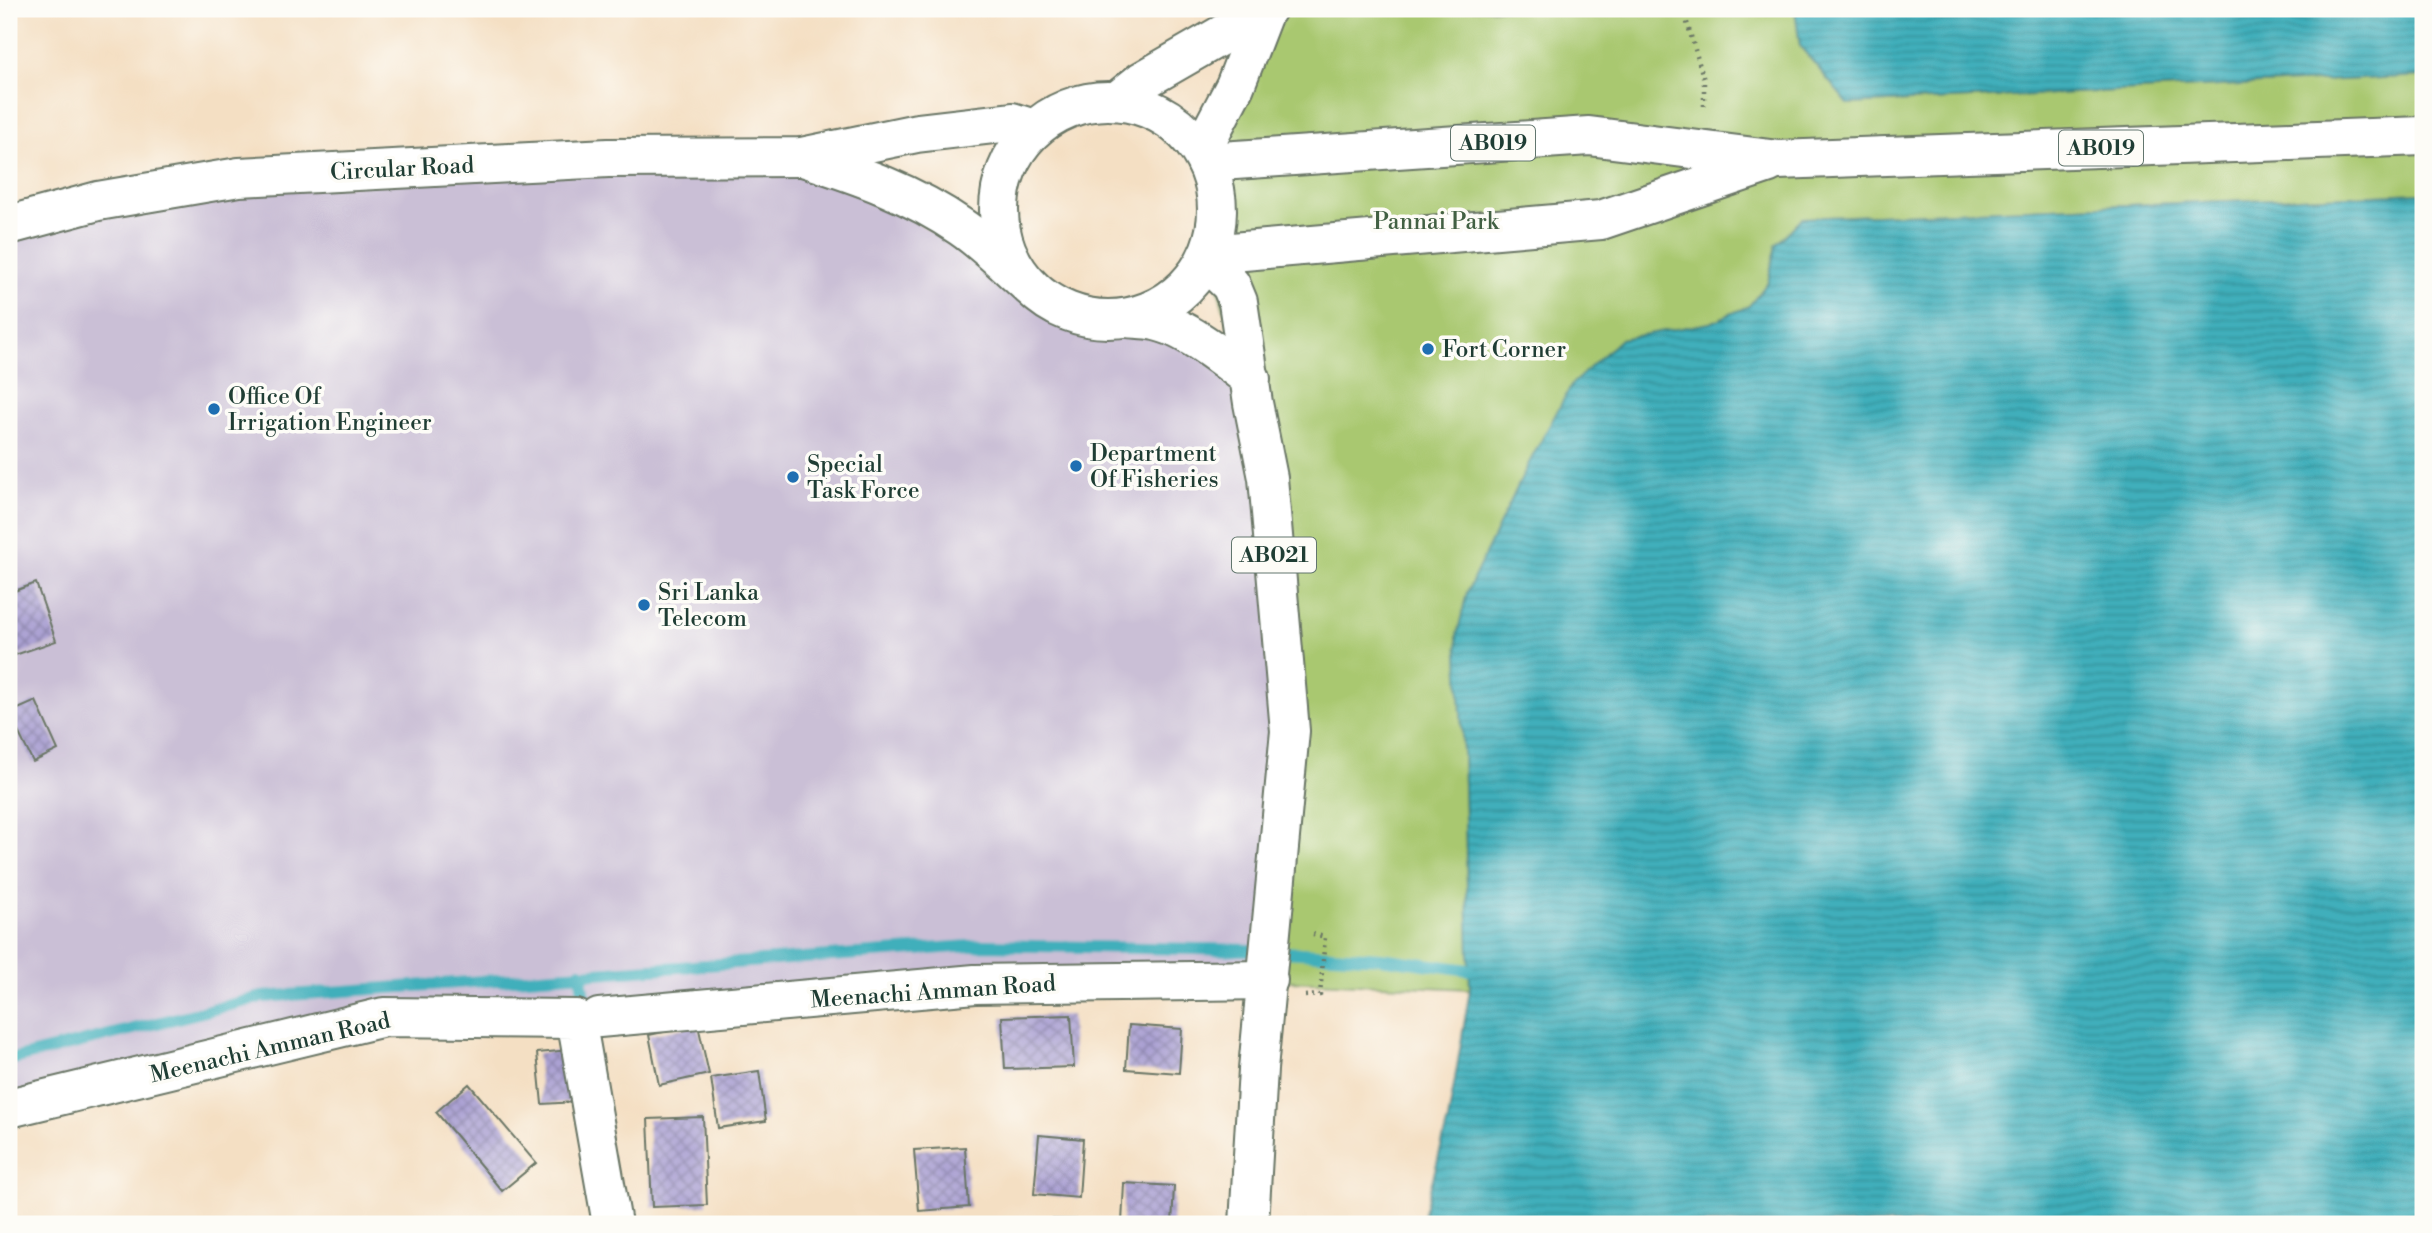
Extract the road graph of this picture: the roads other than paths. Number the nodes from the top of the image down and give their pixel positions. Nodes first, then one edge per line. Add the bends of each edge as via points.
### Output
1 (1265, 10) edge
2 (1117, 101) junction
3 (1034, 129) junction
4 (2423, 136) edge
5 (801, 156) junction
6 (1204, 157) junction
7 (1778, 160) junction
8 (9, 225) edge
9 (1208, 258) junction
10 (1031, 288) junction
11 (1126, 318) junction
12 (1251, 379) junction
13 (1268, 980) junction
14 (587, 1018) junction
15 (9, 1108) edge
16 (612, 1224) edge
17 (1249, 1224) edge

1 - 2 main road via 1142,81
1 - 6 main road
2 - 3 main road, Circular Road via 1087,102 1058,112
2 - 6 main road, Circular Road via 1165,116 1185,131
3 - 5 main road, Circular Road via 1012,122 917,132
3 - 10 main road, Circular Road via 1007,169 999,207 1003,237
4 - 7 main road, AB019
5 - 8 main road, Circular Road via 608,158 239,177 98,201
5 - 10 main road, Circular Road via 878,181 928,205 964,229
6 - 7 main road, AB019 via 1589,136
6 - 9 main road, Circular Road via 1217,193 1218,216
7 - 9 main road, AB019 via 1601,220
9 - 11 main road, Circular Road via 1186,288 1159,308
9 - 12 main road, AB021 via 1231,285 1238,302
10 - 11 main road, Circular Road via 1070,313 1092,319
11 - 12 main road via 1171,327
12 - 13 main road, AB021 via 1268,478 1290,731
13 - 14 main road, Meenachi Amman Road via 975,984
13 - 17 main road, AB021
14 - 15 main road, Meenachi Amman Road via 384,1017
14 - 16 main road

